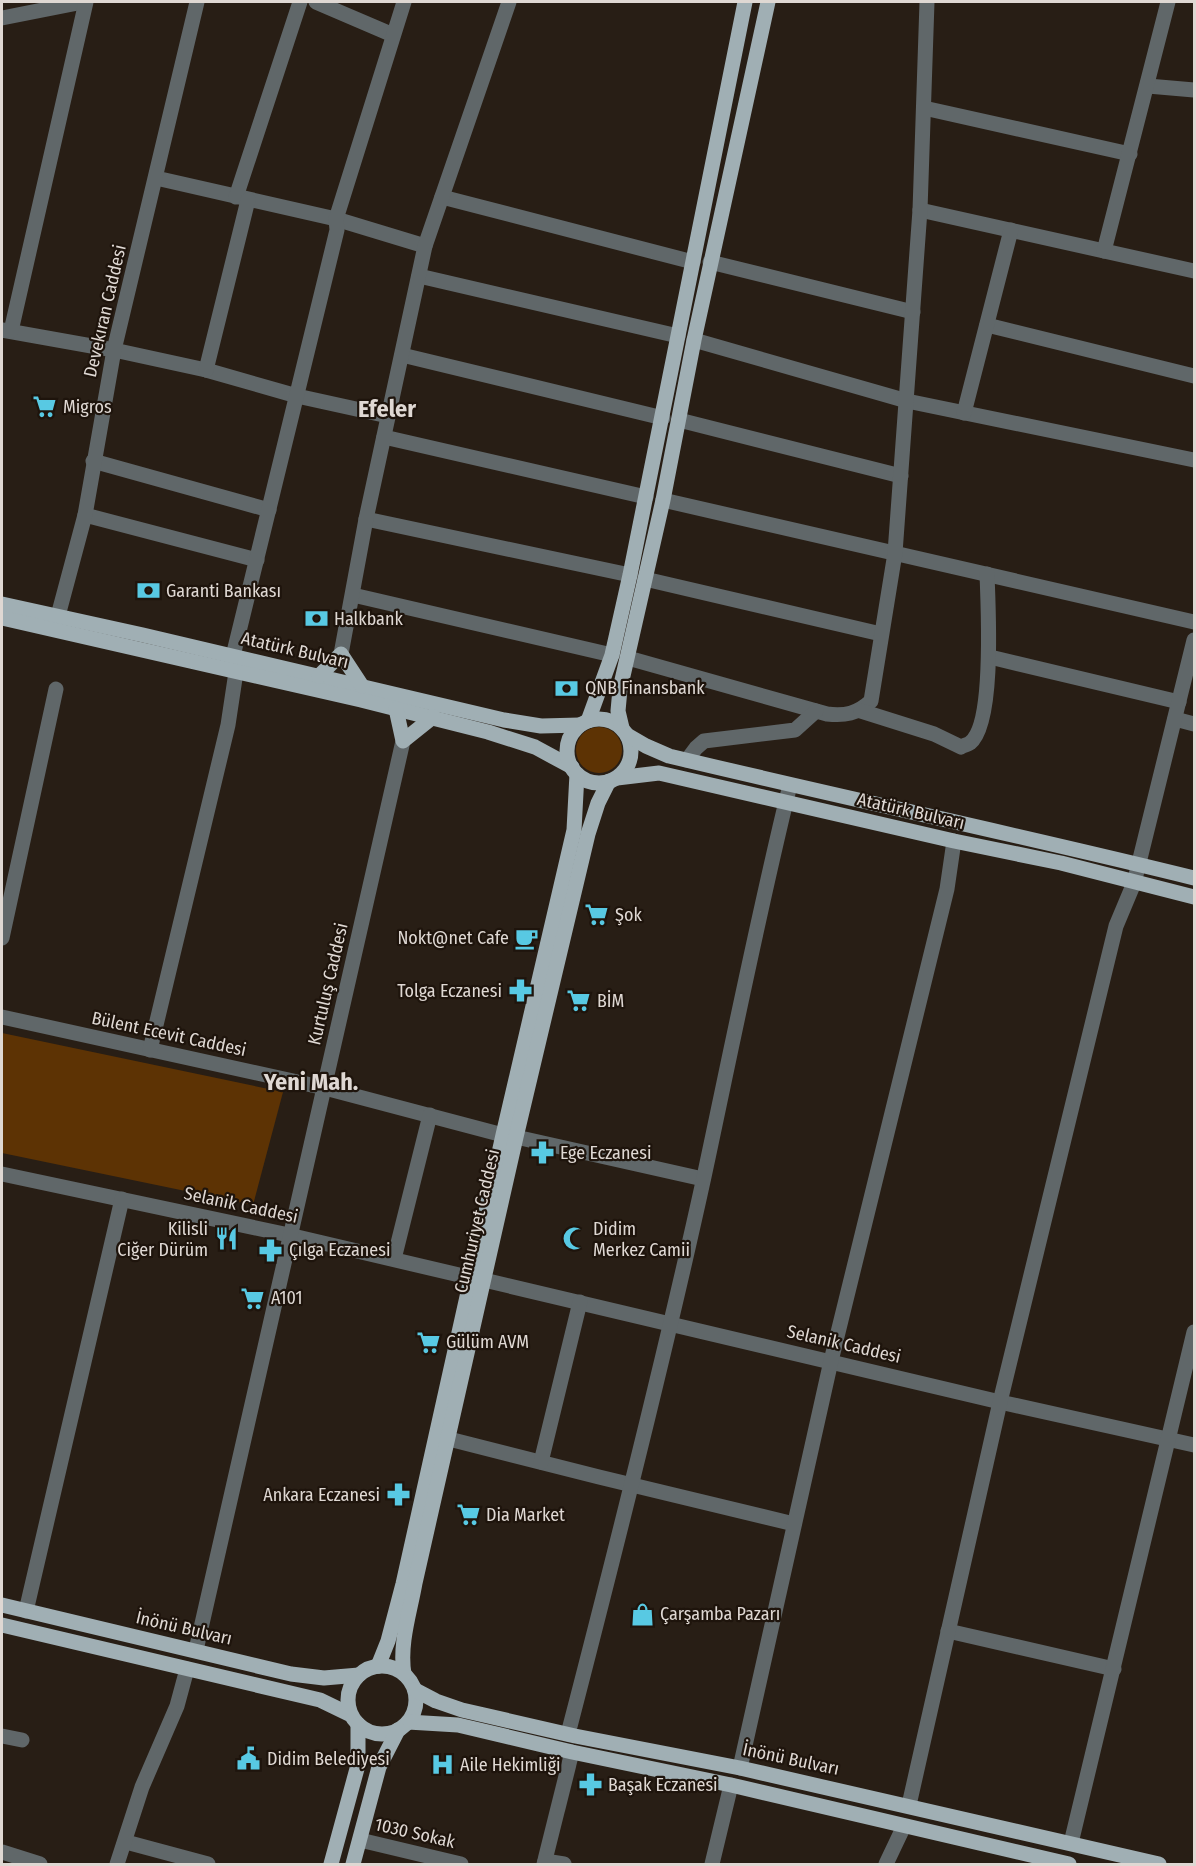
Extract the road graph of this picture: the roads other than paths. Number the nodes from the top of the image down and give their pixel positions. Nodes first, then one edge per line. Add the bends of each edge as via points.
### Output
1 (84, 2) edge
2 (197, 2) edge
3 (300, 2) edge
4 (316, 2) edge
5 (404, 2) edge
6 (509, 2) edge
7 (746, 2) edge
8 (768, 2) edge
9 (927, 2) edge
10 (1168, 2) edge
11 (2, 18) edge
12 (393, 35) junction
13 (1148, 86) junction
14 (1194, 90) edge
15 (924, 108) junction
16 (1130, 154) junction
17 (156, 178) junction
18 (242, 198) junction
19 (442, 198) junction
20 (920, 210) junction
21 (336, 219) junction
22 (1011, 231) junction
23 (425, 246) junction
24 (1104, 251) junction
25 (693, 261) junction
26 (710, 262) junction
27 (1194, 271) edge
28 (419, 276) junction
29 (913, 312) junction
30 (987, 326) junction
31 (6, 331) edge
32 (678, 336) junction
33 (694, 340) junction
34 (114, 350) junction
35 (402, 355) junction
36 (206, 370) junction
37 (1194, 376) edge
38 (297, 396) junction
39 (907, 401) junction
40 (964, 412) junction
41 (388, 416) junction
42 (663, 418) junction
43 (679, 420) junction
44 (384, 437) junction
45 (1194, 460) edge
46 (93, 461) junction
47 (901, 476) junction
48 (646, 496) junction
49 (663, 500) junction
50 (269, 510) junction
51 (85, 514) junction
52 (366, 519) junction
53 (895, 553) junction
54 (256, 560) junction
55 (987, 574) junction
56 (630, 575) junction
57 (645, 579) junction
58 (353, 595) junction
59 (2, 604) edge
60 (2, 618) edge
61 (1194, 622) edge
62 (56, 623) junction
63 (881, 634) junction
64 (1194, 639) edge
65 (341, 654) junction
66 (612, 655) junction
67 (233, 656) junction
68 (990, 657) junction
69 (628, 658) junction
70 (236, 672) junction
71 (319, 676) junction
72 (362, 686) junction
73 (56, 689) dead end
74 (1179, 702) junction
75 (396, 708) junction
76 (816, 711) junction
77 (861, 711) junction
78 (433, 717) junction
79 (1175, 719) junction
80 (584, 723) junction
81 (1194, 724) edge
82 (624, 731) junction
83 (403, 741) junction
84 (687, 760) junction
85 (575, 771) junction
86 (613, 779) junction
87 (790, 785) junction
88 (785, 803) junction
89 (954, 841) junction
90 (1139, 864) junction
91 (1194, 878) edge
92 (1134, 883) junction
93 (1194, 897) edge
94 (2, 938) edge
95 (2, 1017) edge
96 (150, 1050) junction
97 (325, 1088) junction
98 (430, 1114) junction
99 (510, 1136) junction
100 (2, 1174) edge
101 (703, 1179) junction
102 (122, 1199) junction
103 (289, 1235) junction
104 (394, 1259) junction
105 (478, 1279) junction
106 (580, 1302) junction
107 (670, 1323) junction
108 (1194, 1332) edge
109 (831, 1361) junction
110 (1000, 1402) junction
111 (449, 1439) junction
112 (1170, 1439) junction
113 (1194, 1444) edge
114 (541, 1462) junction
115 (632, 1485) junction
116 (794, 1524) junction
117 (2, 1605) edge
118 (26, 1611) junction
119 (2, 1625) edge
120 (948, 1631) junction
121 (196, 1650) junction
122 (378, 1666) junction
123 (187, 1669) junction
124 (1114, 1669) junction
125 (404, 1674) junction
126 (359, 1675) junction
127 (415, 1690) junction
128 (355, 1720) junction
129 (403, 1726) junction
130 (568, 1734) junction
131 (2, 1736) edge
132 (22, 1740) dead end
133 (572, 1752) junction
134 (740, 1767) junction
135 (731, 1785) junction
136 (909, 1805) junction
137 (904, 1826) junction
138 (360, 1840) junction
139 (126, 1842) junction
140 (1071, 1843) junction
141 (2, 1852) edge
142 (442, 1862) edge
143 (544, 1863) edge
144 (40, 1864) edge
145 (117, 1864) edge
146 (208, 1864) edge
147 (331, 1864) edge
148 (353, 1864) edge
149 (461, 1864) edge
150 (564, 1864) edge
151 (712, 1864) edge
152 (886, 1864) edge
153 (1068, 1864) edge
154 (1159, 1864) edge

1 - 11 street
1 - 31 street
2 - 17 street, Devekıran Caddesi
3 - 18 street
4 - 12 street
5 - 12 street
6 - 19 street
7 - 25 main road
8 - 26 main road
9 - 15 street
10 - 13 street
12 - 21 street
13 - 14 street
13 - 16 street
15 - 16 street
15 - 20 street
16 - 24 street
17 - 18 street
17 - 34 street, Devekıran Caddesi
18 - 21 street
18 - 36 street
19 - 23 street
19 - 25 street
20 - 22 street
20 - 29 street
21 - 23 street
21 - 38 street via 337,230
22 - 24 street
22 - 30 street
23 - 28 street
24 - 27 street
25 - 32 main road
26 - 29 street
26 - 33 main road
28 - 32 street
28 - 35 street
29 - 39 street
30 - 37 street
30 - 40 street
31 - 34 street
32 - 42 main road
33 - 39 street
33 - 43 main road
34 - 36 street
34 - 46 street, Devekıran Caddesi
35 - 41 street
35 - 42 street
36 - 38 street
38 - 41 street
38 - 50 street
39 - 40 street
39 - 47 street
40 - 45 street
41 - 44 street
42 - 48 main road
43 - 47 street
43 - 49 main road
44 - 48 street
44 - 52 street
46 - 50 street
46 - 51 street, Devekıran Caddesi
47 - 53 street
48 - 56 main road
49 - 53 street
49 - 57 main road
50 - 54 street
51 - 54 street
51 - 62 street, Devekıran Caddesi
52 - 56 street
52 - 58 street
53 - 55 street
53 - 63 street
54 - 67 street
55 - 61 street
55 - 68 street
56 - 66 main road
57 - 63 street
57 - 69 main road
58 - 65 street
58 - 66 street
59 - 62 main road, Atatürk Bulvarı
60 - 62 main road, Atatürk Bulvarı
62 - 67 main road, Atatürk Bulvarı
62 - 70 main road, Atatürk Bulvarı
63 - 77 street via 871,701
64 - 74 street
65 - 71 main road
65 - 72 main road
66 - 80 main road
67 - 71 main road, Atatürk Bulvarı
68 - 74 street
68 - 77 street via 982,714 969,744 961,747 934,734
69 - 76 street
69 - 82 main road via 618,711
70 - 75 main road, Atatürk Bulvarı
70 - 96 street via 228,725
71 - 72 main road, Atatürk Bulvarı
72 - 80 main road, Atatürk Bulvarı via 504,720 541,726
73 - 94 street
74 - 79 street
75 - 78 main road, Atatürk Bulvarı
75 - 83 main road
76 - 77 street via 844,716
76 - 84 street via 795,730 704,741
78 - 83 main road
78 - 85 main road, Atatürk Bulvarı via 517,740 548,753
79 - 81 street
79 - 90 street
80 - 82 main road via 606,720
80 - 85 main road via 574,732 567,750
82 - 84 main road, Atatürk Bulvarı via 656,751
82 - 86 main road via 630,758
83 - 97 street, Kurtuluş Caddesi
84 - 87 main road, Atatürk Bulvarı
85 - 86 main road via 592,782
85 - 99 main road, Cumhuriyet Caddesi via 574,830
86 - 88 main road, Atatürk Bulvarı via 659,773
86 - 99 main road, Cumhuriyet Caddesi via 598,803 588,834
87 - 88 street
87 - 90 main road, Atatürk Bulvarı
88 - 89 main road, Atatürk Bulvarı
88 - 101 street
89 - 92 main road, Atatürk Bulvarı
89 - 109 street via 947,889
90 - 91 main road, Atatürk Bulvarı
90 - 92 street
92 - 93 main road, Atatürk Bulvarı
92 - 110 street via 1116,926
95 - 96 street, Bülent Ecevit Caddesi
96 - 97 street, Bülent Ecevit Caddesi
97 - 98 street, Bülent Ecevit Caddesi
97 - 103 street, Kurtuluş Caddesi
98 - 99 street, Bülent Ecevit Caddesi
98 - 104 street
99 - 101 street, Bülent Ecevit Caddesi
99 - 105 main road, Cumhuriyet Caddesi
100 - 102 street, Selanik Caddesi
101 - 107 street
102 - 103 street, Selanik Caddesi
102 - 118 street
103 - 104 street, Selanik Caddesi
103 - 121 street, Kurtuluş Caddesi
104 - 105 street, Selanik Caddesi
105 - 106 street, Selanik Caddesi
105 - 111 main road, Cumhuriyet Caddesi
105 - 122 main road, Cumhuriyet Caddesi via 403,1584
106 - 107 street, Selanik Caddesi
106 - 114 street
107 - 109 street, Selanik Caddesi
107 - 115 street
108 - 112 street
109 - 110 street, Selanik Caddesi
109 - 116 street
110 - 112 street, Selanik Caddesi
110 - 120 street
111 - 114 street
111 - 125 main road, Cumhuriyet Caddesi via 404,1645
112 - 113 street, Selanik Caddesi
112 - 124 street
114 - 115 street
115 - 116 street
115 - 130 street
116 - 134 street
117 - 118 main road, İnönü Bulvarı
118 - 121 main road, İnönü Bulvarı
119 - 123 main road
120 - 124 street
120 - 136 street
121 - 126 main road, İnönü Bulvarı via 291,1674 324,1678
122 - 125 main road
122 - 126 main road
123 - 128 main road via 320,1700
123 - 139 street via 177,1706 139,1796
124 - 140 street
125 - 127 main road
126 - 128 main road via 350,1690 349,1707
127 - 129 main road via 414,1712
127 - 130 main road, İnönü Bulvarı via 462,1710
128 - 129 main road via 377,1734 388,1734
128 - 147 main road via 358,1765
129 - 133 main road via 458,1725
129 - 138 main road via 379,1767
130 - 134 main road, İnönü Bulvarı
131 - 132 street
133 - 135 main road
133 - 143 street
134 - 135 main road
134 - 136 main road, İnönü Bulvarı
135 - 137 main road
135 - 151 street
136 - 137 main road
136 - 140 main road, İnönü Bulvarı
137 - 152 street
137 - 153 main road
138 - 142 street, 1030 Sokak
138 - 148 main road
139 - 145 street
139 - 146 street
140 - 154 main road, İnönü Bulvarı
141 - 144 street
142 - 149 street, 1030 Sokak
143 - 150 street

